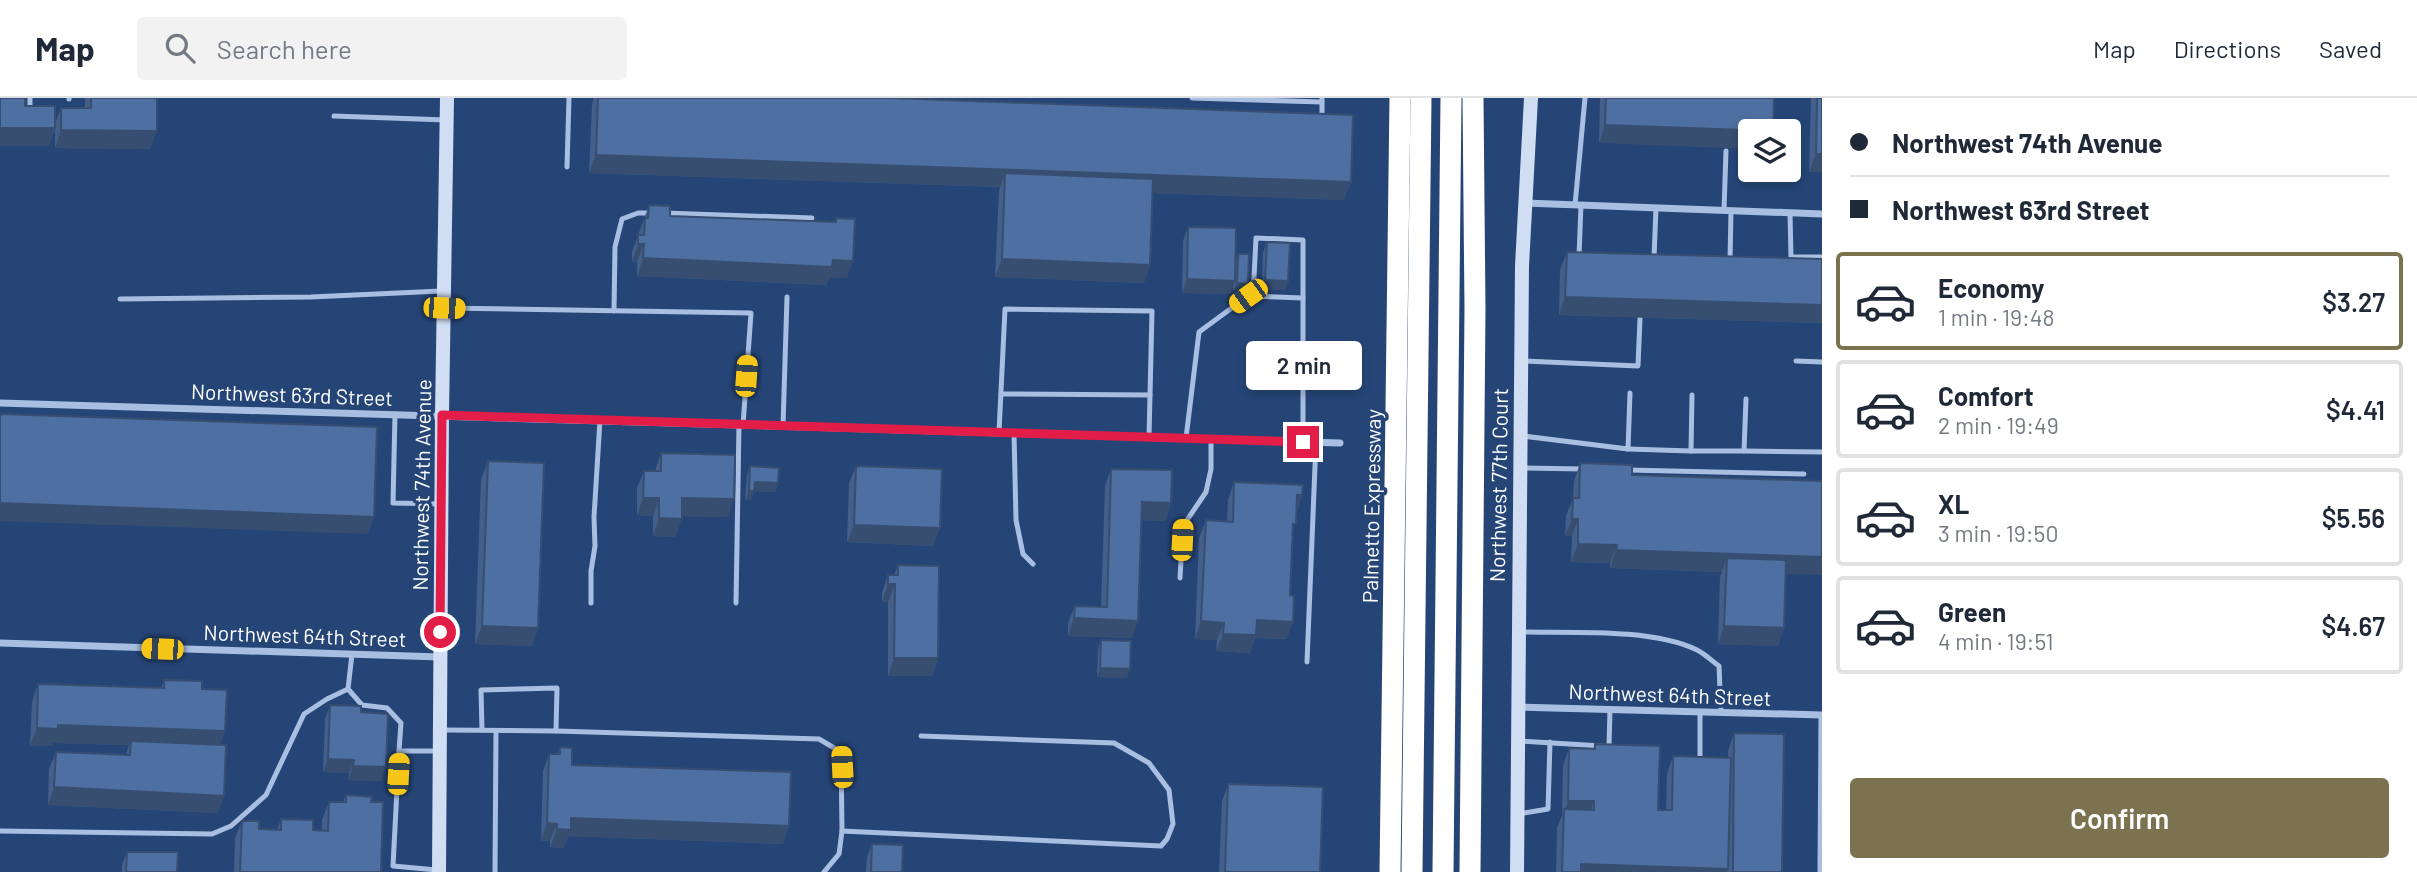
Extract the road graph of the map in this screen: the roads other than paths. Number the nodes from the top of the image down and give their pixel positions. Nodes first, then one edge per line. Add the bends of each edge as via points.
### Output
1 (30, 98) edge
2 (447, 98) edge
3 (569, 98) edge
4 (1192, 98) edge
5 (1216, 98) edge
6 (1400, 98) edge
7 (1420, 98) edge
8 (1451, 98) edge
9 (1473, 98) edge
10 (1483, 98) edge
11 (1531, 98) edge
12 (1585, 98) edge
13 (1256, 99) edge
14 (1294, 99) edge
15 (1322, 100) edge
16 (30, 116) edge
17 (334, 116) dead end
18 (446, 120) junction
19 (1322, 122) edge
20 (1726, 151) dead end
21 (1474, 166) junction
22 (567, 167) dead end
23 (1524, 203) junction
24 (1578, 205) junction
25 (1656, 208) junction
26 (1728, 211) junction
27 (1790, 213) junction
28 (1822, 214) edge
29 (812, 218) edge
30 (1822, 257) edge
31 (1667, 258) edge
32 (1717, 259) edge
33 (1579, 260) edge
34 (445, 290) junction
35 (787, 297) dead end
36 (1253, 297) junction
37 (1303, 298) junction
38 (120, 299) dead end
39 (444, 308) junction
40 (614, 311) junction
41 (1640, 319) dead end
42 (1521, 361) junction
43 (1796, 361) dead end
44 (1822, 362) edge
45 (1630, 393) dead end
46 (1001, 394) junction
47 (1150, 395) junction
48 (1692, 395) dead end
49 (1746, 399) dead end
50 (0, 403) edge
51 (395, 414) junction
52 (442, 415) junction
53 (600, 420) junction
54 (741, 425) junction
55 (783, 426) junction
56 (999, 432) junction
57 (1014, 433) junction
58 (1520, 435) junction
59 (1149, 437) junction
60 (1186, 438) junction
61 (1211, 439) junction
62 (1303, 442) junction
63 (1317, 442) junction
64 (1340, 443) dead end
65 (1628, 449) junction
66 (1691, 451) junction
67 (1744, 451) junction
68 (1822, 452) edge
69 (1520, 467) junction
70 (1587, 469) edge
71 (1615, 470) edge
72 (1804, 474) dead end
73 (441, 505) junction
74 (1033, 564) dead end
75 (1180, 578) dead end
76 (591, 603) dead end
77 (736, 603) dead end
78 (1518, 632) junction
79 (0, 643) edge
80 (352, 654) junction
81 (440, 657) junction
82 (1307, 662) dead end
83 (348, 690) junction
84 (1518, 707) junction
85 (1610, 709) junction
86 (1700, 712) junction
87 (1721, 713) junction
88 (1821, 715) edge
89 (440, 730) junction
90 (482, 730) junction
91 (496, 731) junction
92 (556, 731) junction
93 (921, 736) dead end
94 (1518, 741) junction
95 (1550, 742) junction
96 (1609, 746) junction
97 (1619, 747) edge
98 (399, 751) junction
99 (440, 751) junction
100 (1700, 767) edge
101 (1518, 814) junction
102 (0, 831) edge
103 (842, 831) junction
104 (439, 871) edge
105 (495, 872) edge
106 (824, 872) edge
107 (1390, 872) edge
108 (1412, 872) edge
109 (1443, 872) edge
110 (1469, 872) edge
111 (1517, 872) edge
112 (1820, 872) edge

1 - 16 lane
2 - 18 street, Northwest 74th Avenue
3 - 22 lane
4 - 5 lane
5 - 13 lane
6 - 107 highway, Palmetto Expressway
7 - 108 highway
8 - 109 highway
9 - 21 highway
10 - 21 highway
11 - 23 street, Northwest 77th Court
12 - 24 lane
13 - 14 lane
14 - 15 lane
15 - 19 lane
17 - 18 lane
18 - 34 street, Northwest 74th Avenue
20 - 26 lane
21 - 110 highway
23 - 24 street
23 - 42 street, Northwest 77th Court
24 - 25 street
24 - 33 lane
25 - 26 street
25 - 31 lane via 1654,258
26 - 27 street
26 - 32 lane via 1730,260
27 - 28 street
27 - 30 lane via 1791,257
29 - 40 lane via 628,215 622,219 615,247
34 - 38 lane
34 - 39 street, Northwest 74th Avenue
35 - 55 lane
36 - 37 lane
36 - 37 lane via 1256,238 1303,240
36 - 60 lane via 1248,296 1199,332
37 - 62 lane
39 - 40 lane
39 - 52 street, Northwest 74th Avenue
40 - 54 lane via 751,313
41 - 42 lane via 1638,366
42 - 58 street, Northwest 77th Court
43 - 44 lane
45 - 65 lane
46 - 47 lane
46 - 47 lane via 1005,309 1152,311
46 - 56 lane
47 - 59 lane
48 - 66 lane
49 - 67 lane
50 - 51 street, Northwest 63rd Street
51 - 52 street, Northwest 63rd Street
51 - 73 lane via 393,503
52 - 53 street, Northwest 63rd Street
52 - 73 street, Northwest 74th Avenue
53 - 54 street, Northwest 63rd Street
53 - 76 lane
54 - 55 street, Northwest 63rd Street
54 - 77 lane
55 - 56 street, Northwest 63rd Street
56 - 57 street, Northwest 63rd Street
57 - 59 street, Northwest 63rd Street
57 - 74 lane via 1016,520 1023,554
58 - 65 lane
58 - 69 street, Northwest 77th Court
59 - 60 street, Northwest 63rd Street
60 - 61 street, Northwest 63rd Street
61 - 62 street, Northwest 63rd Street
61 - 75 lane via 1206,492 1183,526
62 - 63 street, Northwest 63rd Street
63 - 64 street, Northwest 63rd Street
63 - 82 lane
65 - 66 lane
66 - 67 lane
67 - 68 lane
69 - 70 lane
69 - 78 street, Northwest 77th Court
71 - 72 lane
73 - 81 street, Northwest 74th Avenue
78 - 84 street, Northwest 77th Court
78 - 87 lane via 1654,638 1697,650 1719,666
79 - 80 street, Northwest 64th Street
80 - 81 street, Northwest 64th Street
80 - 83 lane
81 - 89 street, Northwest 74th Avenue
83 - 98 lane via 362,705 387,708 401,723
83 - 102 lane via 304,714 266,795 231,826 212,834
84 - 85 street, Northwest 64th Street
84 - 94 street, Northwest 77th Court
85 - 86 street, Northwest 64th Street
85 - 96 lane
86 - 87 street, Northwest 64th Street
86 - 100 lane
87 - 88 street, Northwest 64th Street
88 - 112 lane
89 - 90 lane
89 - 99 street, Northwest 74th Avenue
90 - 91 lane
90 - 92 lane via 481,690 557,688
91 - 92 lane
91 - 105 lane
92 - 103 lane via 819,739 841,752
93 - 103 lane via 1114,743 1149,763 1169,790 1174,824 1161,846
94 - 95 lane
94 - 101 street, Northwest 77th Court
95 - 96 lane
95 - 101 lane via 1548,809
96 - 97 lane
98 - 99 lane
98 - 104 lane via 393,866
99 - 104 street, Northwest 74th Avenue
101 - 111 street, Northwest 77th Court
103 - 106 lane via 839,854

